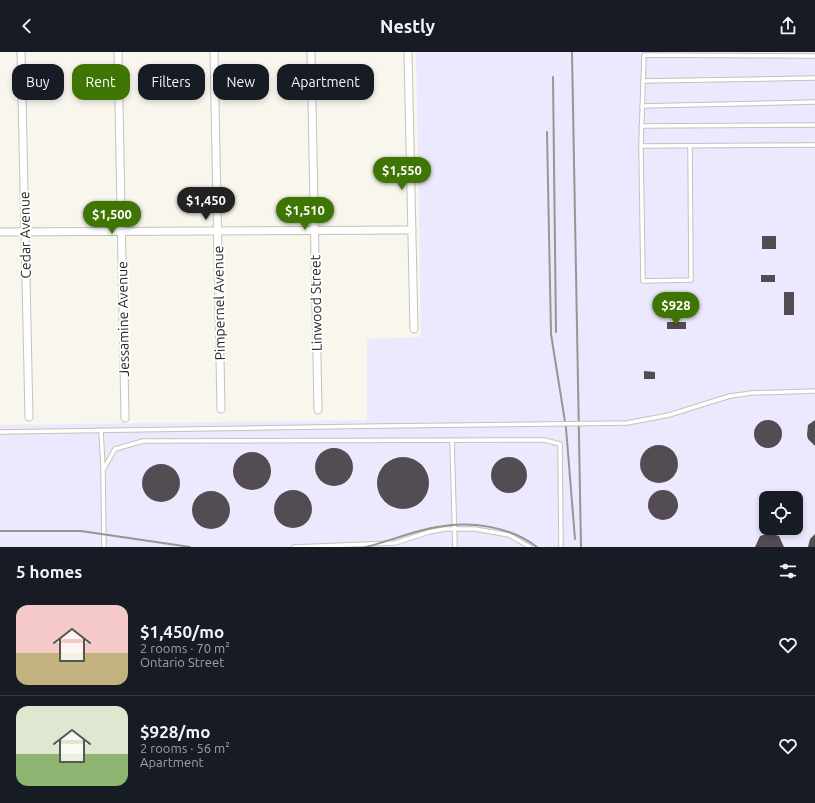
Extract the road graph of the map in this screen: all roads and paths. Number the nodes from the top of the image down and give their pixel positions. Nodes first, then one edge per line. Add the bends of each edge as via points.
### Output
1 (21, 52) edge
2 (118, 52) edge
3 (214, 52) edge
4 (311, 52) edge
5 (408, 52) edge
6 (815, 56) edge
7 (815, 78) edge
8 (643, 81) junction
9 (815, 102) edge
10 (642, 106) junction
11 (815, 125) edge
12 (642, 126) junction
13 (815, 145) edge
14 (641, 146) junction
15 (690, 146) junction
16 (314, 230) junction
17 (412, 230) junction
18 (218, 231) junction
19 (0, 232) edge
20 (26, 232) junction
21 (122, 232) junction
22 (414, 329) dead end
23 (815, 391) edge
24 (221, 409) dead end
25 (318, 410) dead end
26 (29, 417) dead end
27 (125, 418) dead end
28 (101, 430) junction
29 (0, 432) edge
30 (452, 440) junction
31 (103, 470) junction
32 (454, 529) junction
33 (104, 547) edge
34 (294, 547) edge
35 (336, 547) edge
36 (454, 547) edge
37 (530, 547) edge
38 (561, 547) edge

1 - 20 street, Cedar Avenue
2 - 21 street, Jessamine Avenue
3 - 18 street, Pimpernel Avenue
4 - 16 street, Linwood Street
5 - 17 street
6 - 8 lane via 644,55
7 - 8 lane
8 - 10 lane
9 - 10 lane
10 - 12 lane
11 - 12 lane
12 - 14 lane
13 - 15 lane
14 - 15 lane
14 - 15 lane via 643,280 691,280
16 - 17 street
16 - 18 street
16 - 25 street, Linwood Street
17 - 22 street
18 - 21 street
18 - 24 street, Pimpernel Avenue
19 - 20 street
20 - 21 street
20 - 26 street, Cedar Avenue
21 - 27 street, Jessamine Avenue
23 - 28 lane, bridge via 730,396 669,415 627,423
28 - 29 lane
28 - 31 lane
30 - 31 lane via 143,441 115,449
30 - 32 lane
30 - 38 lane via 544,440 560,444
31 - 33 lane
32 - 35 lane via 429,532 395,543
32 - 36 lane
32 - 37 lane via 475,529 509,535
34 - 35 lane

